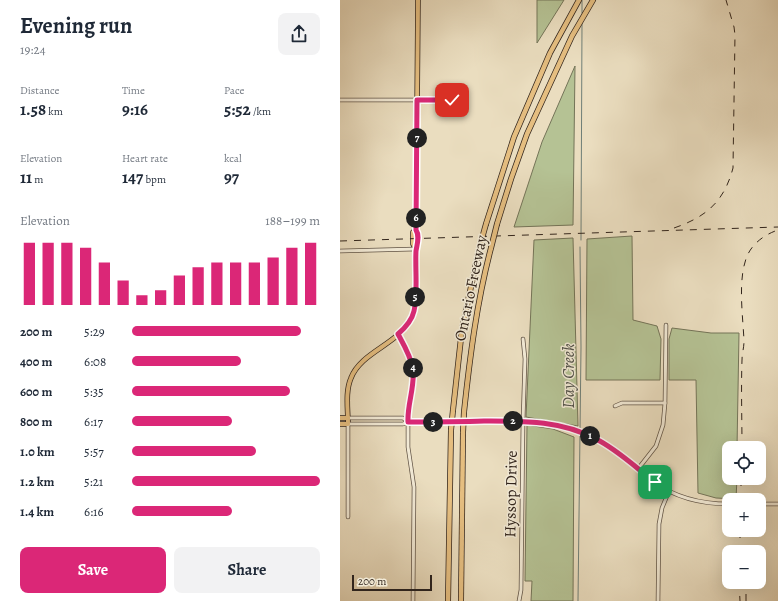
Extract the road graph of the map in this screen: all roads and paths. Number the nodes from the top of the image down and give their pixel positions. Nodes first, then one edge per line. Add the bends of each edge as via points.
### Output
1 (418, 0) edge
2 (579, 0) edge
3 (592, 1) edge
4 (340, 100) edge
5 (417, 100) junction
6 (452, 100) dead end
7 (416, 249) junction
8 (340, 251) edge
9 (666, 325) dead end
10 (398, 334) junction
11 (523, 340) dead end
12 (665, 403) junction
13 (615, 406) dead end
14 (340, 418) edge
15 (348, 418) junction
16 (523, 421) junction
17 (408, 422) junction
18 (340, 424) edge
19 (348, 424) junction
20 (638, 469) junction
21 (669, 491) junction
22 (722, 503) edge
23 (766, 504) edge
24 (778, 504) edge
25 (348, 516) dead end
26 (413, 601) edge
27 (448, 601) edge
28 (461, 601) edge
29 (519, 601) edge
30 (658, 601) edge

1 - 5 main road
2 - 27 highway, Ontario Freeway, bridge via 550,54 514,137 479,249 462,329 452,410
3 - 28 highway, Ontario Freeway, bridge via 572,36 527,134 497,224 485,270 474,328 464,412
4 - 5 street
5 - 6 street
5 - 7 main road
7 - 8 street
7 - 10 main road via 414,310 410,321
9 - 12 street
10 - 15 main road via 354,371 348,390
10 - 17 street via 410,358 413,371
11 - 16 street, Hyssop Drive
12 - 13 street via 622,403
12 - 20 street via 660,436
14 - 15 main road
15 - 17 street via 403,418
15 - 19 main road
16 - 17 street
16 - 20 street via 572,428 607,445
16 - 29 street, Hyssop Drive
17 - 19 street
17 - 26 street via 408,447 414,487
18 - 19 main road
19 - 25 street
20 - 21 street
21 - 22 street via 696,500
21 - 30 street via 659,524
23 - 24 street

